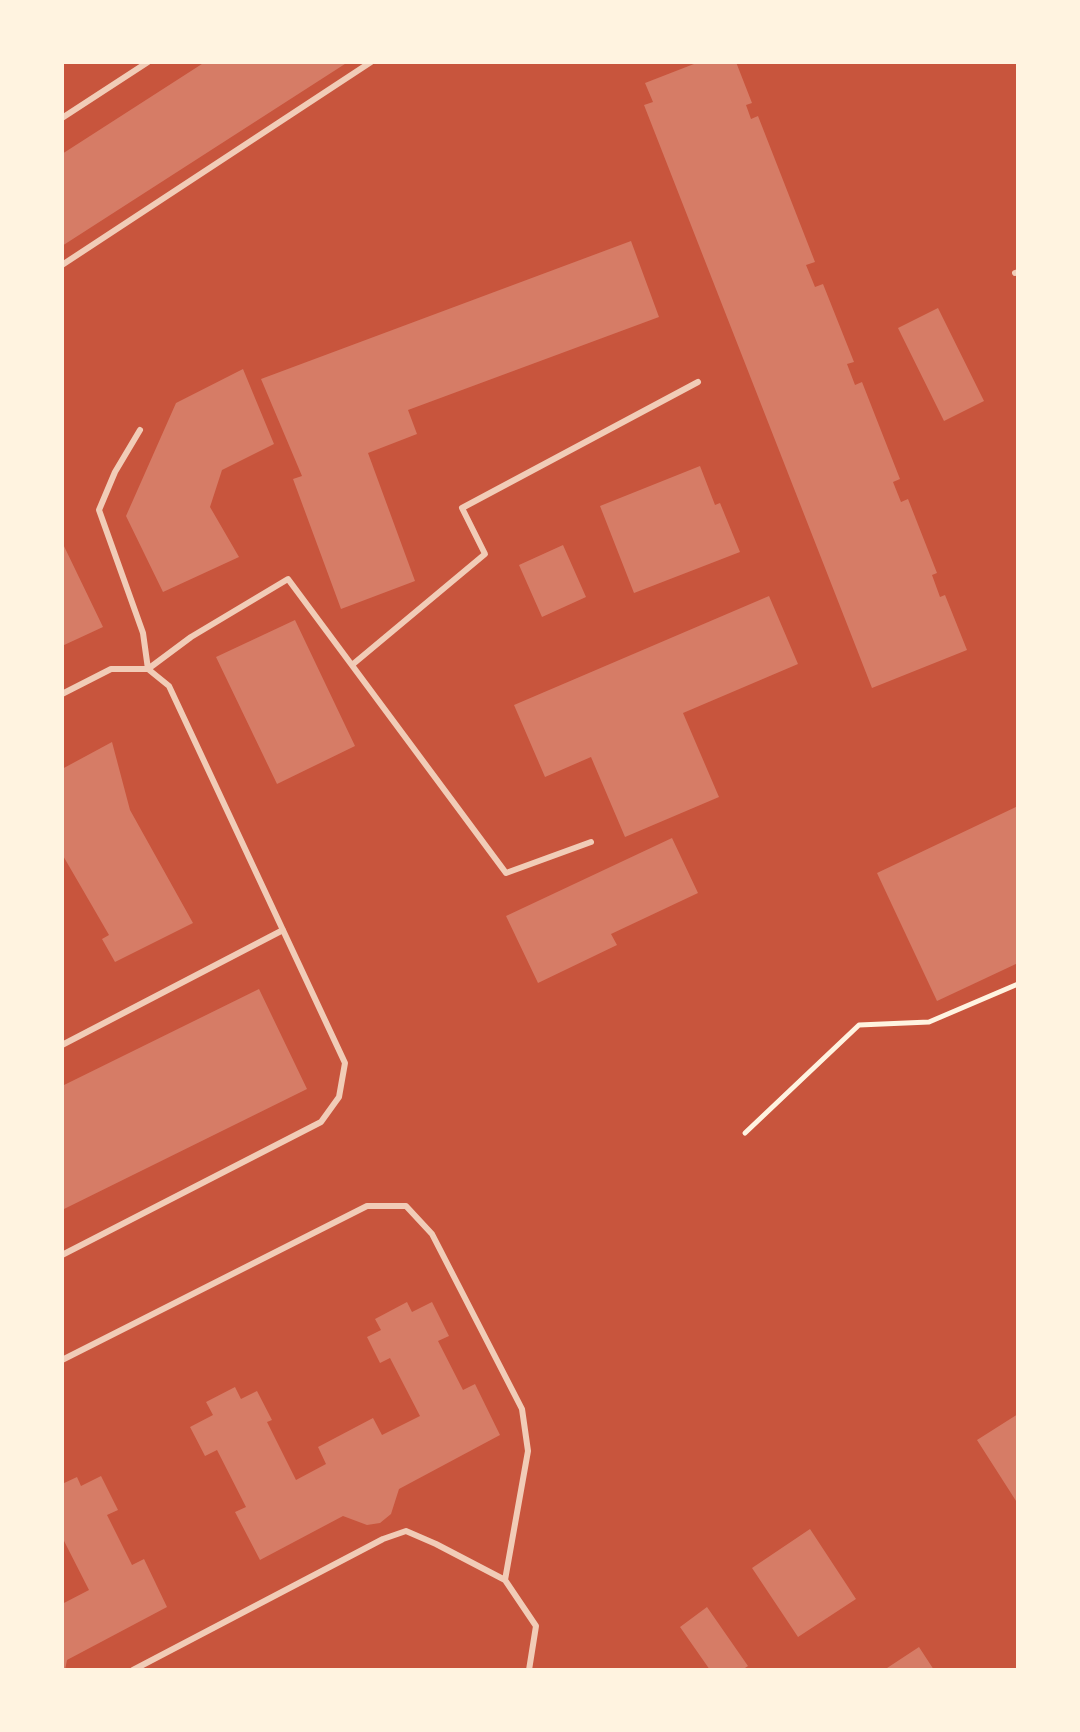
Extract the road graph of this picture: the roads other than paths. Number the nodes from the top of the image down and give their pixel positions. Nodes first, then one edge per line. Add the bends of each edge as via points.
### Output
1 (148, 62) edge
2 (371, 62) edge
3 (62, 118) edge
4 (62, 265) edge
5 (698, 382) dead end
6 (140, 430) dead end
7 (352, 665) junction
8 (148, 669) junction
9 (62, 694) edge
10 (591, 842) dead end
11 (283, 930) junction
12 (62, 1045) edge
13 (62, 1255) edge
14 (62, 1360) edge
15 (505, 1580) junction
16 (133, 1670) edge
17 (529, 1670) edge

1 - 3 lane
2 - 4 lane
5 - 7 lane via 462,508 485,554
6 - 8 lane via 99,510 143,633
7 - 8 lane via 288,579
7 - 10 lane via 506,873
8 - 9 lane via 111,669
8 - 11 lane via 169,686
11 - 12 lane
11 - 13 lane via 345,1063 339,1097 321,1122
14 - 15 lane via 367,1206 406,1206 432,1234 522,1409 528,1451
15 - 16 lane via 406,1531
15 - 17 lane via 536,1626

